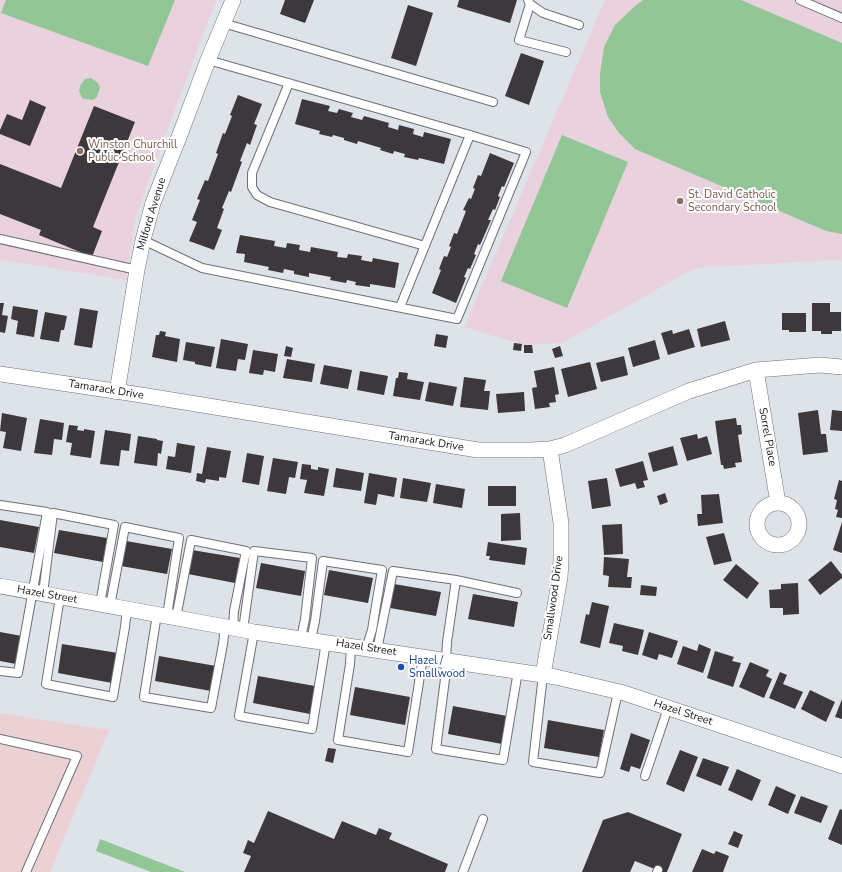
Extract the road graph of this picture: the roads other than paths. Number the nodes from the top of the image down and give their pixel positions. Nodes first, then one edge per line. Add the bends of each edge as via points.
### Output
1 (233, 0) edge
2 (800, 0) edge
3 (529, 2) edge
4 (842, 18) edge
5 (223, 24) junction
6 (579, 25) dead end
7 (566, 52) dead end
8 (208, 60) junction
9 (289, 83) junction
10 (493, 102) dead end
11 (470, 135) junction
12 (0, 239) edge
13 (143, 240) junction
14 (425, 246) junction
15 (137, 270) junction
16 (400, 307) junction
17 (842, 367) edge
18 (756, 370) junction
19 (0, 374) edge
20 (117, 392) junction
21 (550, 449) junction
22 (778, 503) dead end
23 (0, 505) edge
24 (456, 580) junction
25 (0, 586) edge
26 (38, 593) junction
27 (517, 593) dead end
28 (60, 597) junction
29 (105, 605) junction
30 (127, 609) junction
31 (167, 616) junction
32 (239, 629) junction
33 (312, 640) junction
34 (365, 648) junction
35 (423, 657) junction
36 (446, 660) junction
37 (0, 671) edge
38 (518, 672) junction
39 (543, 675) junction
40 (618, 692) junction
41 (668, 708) junction
42 (0, 739) edge
43 (842, 766) edge
44 (645, 776) dead end
45 (483, 819) dead end
46 (26, 872) edge
47 (463, 872) edge

1 - 5 street, Milford Avenue
2 - 4 lane
3 - 6 lane via 543,13
3 - 7 lane via 519,40
5 - 8 street, Milford Avenue
5 - 10 lane
8 - 9 lane
8 - 13 street, Milford Avenue via 153,203
9 - 11 lane
9 - 14 lane via 252,173 252,188 257,195 270,202
11 - 14 lane
11 - 16 lane via 526,152 456,319
12 - 15 lane
13 - 15 street, Milford Avenue
13 - 16 lane via 202,268
14 - 16 lane
15 - 20 street, Milford Avenue
17 - 18 street, Tamarack Drive via 820,365
18 - 21 street, Tamarack Drive via 689,391 565,445
18 - 22 street, Sorrel Place
19 - 20 street, Tamarack Drive
20 - 21 street, Tamarack Drive via 478,450
21 - 39 street, Smallwood Drive via 561,523 561,560
23 - 26 lane via 47,512
24 - 27 lane
24 - 34 lane via 393,571
24 - 36 lane
25 - 26 street, Hazel Street
26 - 28 street, Hazel Street
26 - 29 lane via 53,513 114,525
26 - 37 lane via 18,674
28 - 29 street, Hazel Street
28 - 30 lane via 46,684 113,697
29 - 30 street, Hazel Street
29 - 31 lane via 125,527 179,538
30 - 31 street, Hazel Street
31 - 32 street, Hazel Street
31 - 32 lane via 191,540 246,551
31 - 32 lane via 144,697 211,708 223,644
32 - 33 street, Hazel Street
32 - 33 lane via 254,551 312,558 305,619
32 - 33 lane via 239,716 312,729
33 - 34 street, Hazel Street
33 - 34 lane via 323,561 382,570 372,630
34 - 35 street, Hazel Street
34 - 35 lane via 350,664 338,740 408,752
35 - 36 street, Hazel Street
36 - 38 street, Hazel Street
36 - 38 lane via 436,749 503,760
38 - 39 street, Hazel Street
39 - 40 street, Hazel Street
39 - 40 lane via 533,762 600,773
40 - 41 street, Hazel Street
41 - 43 street, Hazel Street
41 - 44 lane
42 - 46 lane via 77,756
45 - 47 lane

